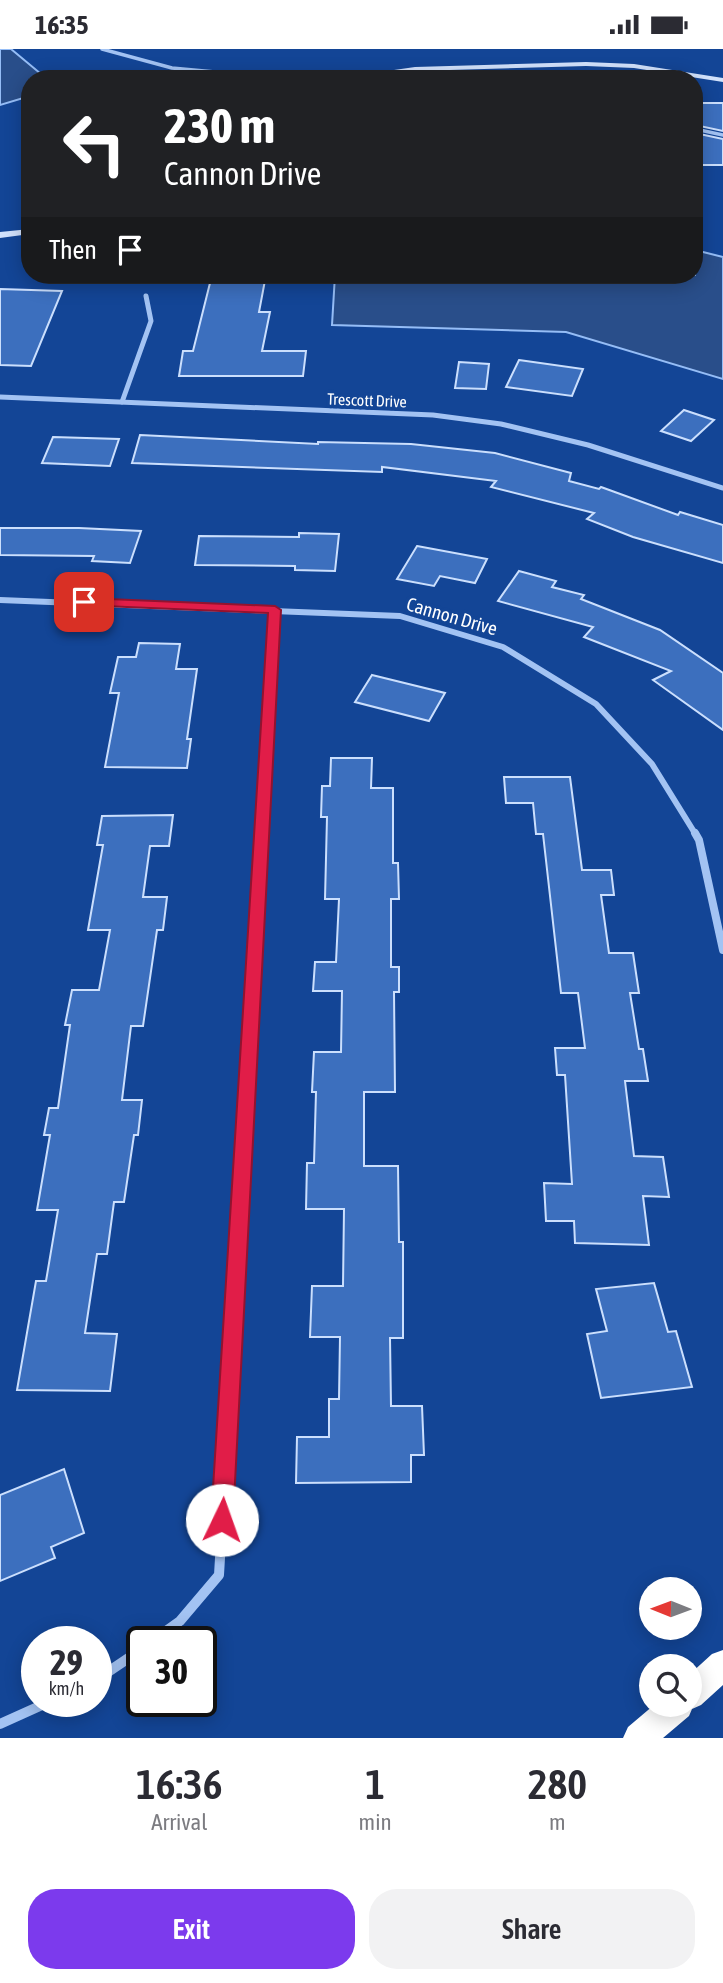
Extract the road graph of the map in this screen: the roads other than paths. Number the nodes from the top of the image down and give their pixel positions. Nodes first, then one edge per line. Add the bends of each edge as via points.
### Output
1 (102, 49) edge
2 (194, 70) edge
3 (410, 70) edge
4 (659, 70) edge
5 (703, 77) edge
6 (723, 80) edge
7 (703, 131) edge
8 (723, 135) edge
9 (21, 233) edge
10 (0, 235) edge
11 (146, 296) dead end
12 (0, 397) edge
13 (122, 402) junction
14 (723, 488) edge
15 (0, 600) edge
16 (275, 610) junction
17 (723, 950) edge
18 (173, 1626) edge
19 (723, 1665) edge
20 (702, 1683) edge
21 (21, 1715) edge
22 (664, 1717) edge
23 (0, 1724) edge
24 (639, 1738) edge

1 - 2 street
3 - 4 street via 586,64
5 - 6 street
7 - 8 street
9 - 10 street
11 - 13 street via 151,321
12 - 13 street, Trescott Drive
13 - 14 street, Trescott Drive via 433,415 502,424 588,445
15 - 16 street, Cannon Drive
16 - 17 street, Cannon Drive via 400,616 503,647 596,703 652,764 699,840
16 - 18 street via 219,1575
19 - 20 highway
21 - 23 street
22 - 24 highway

